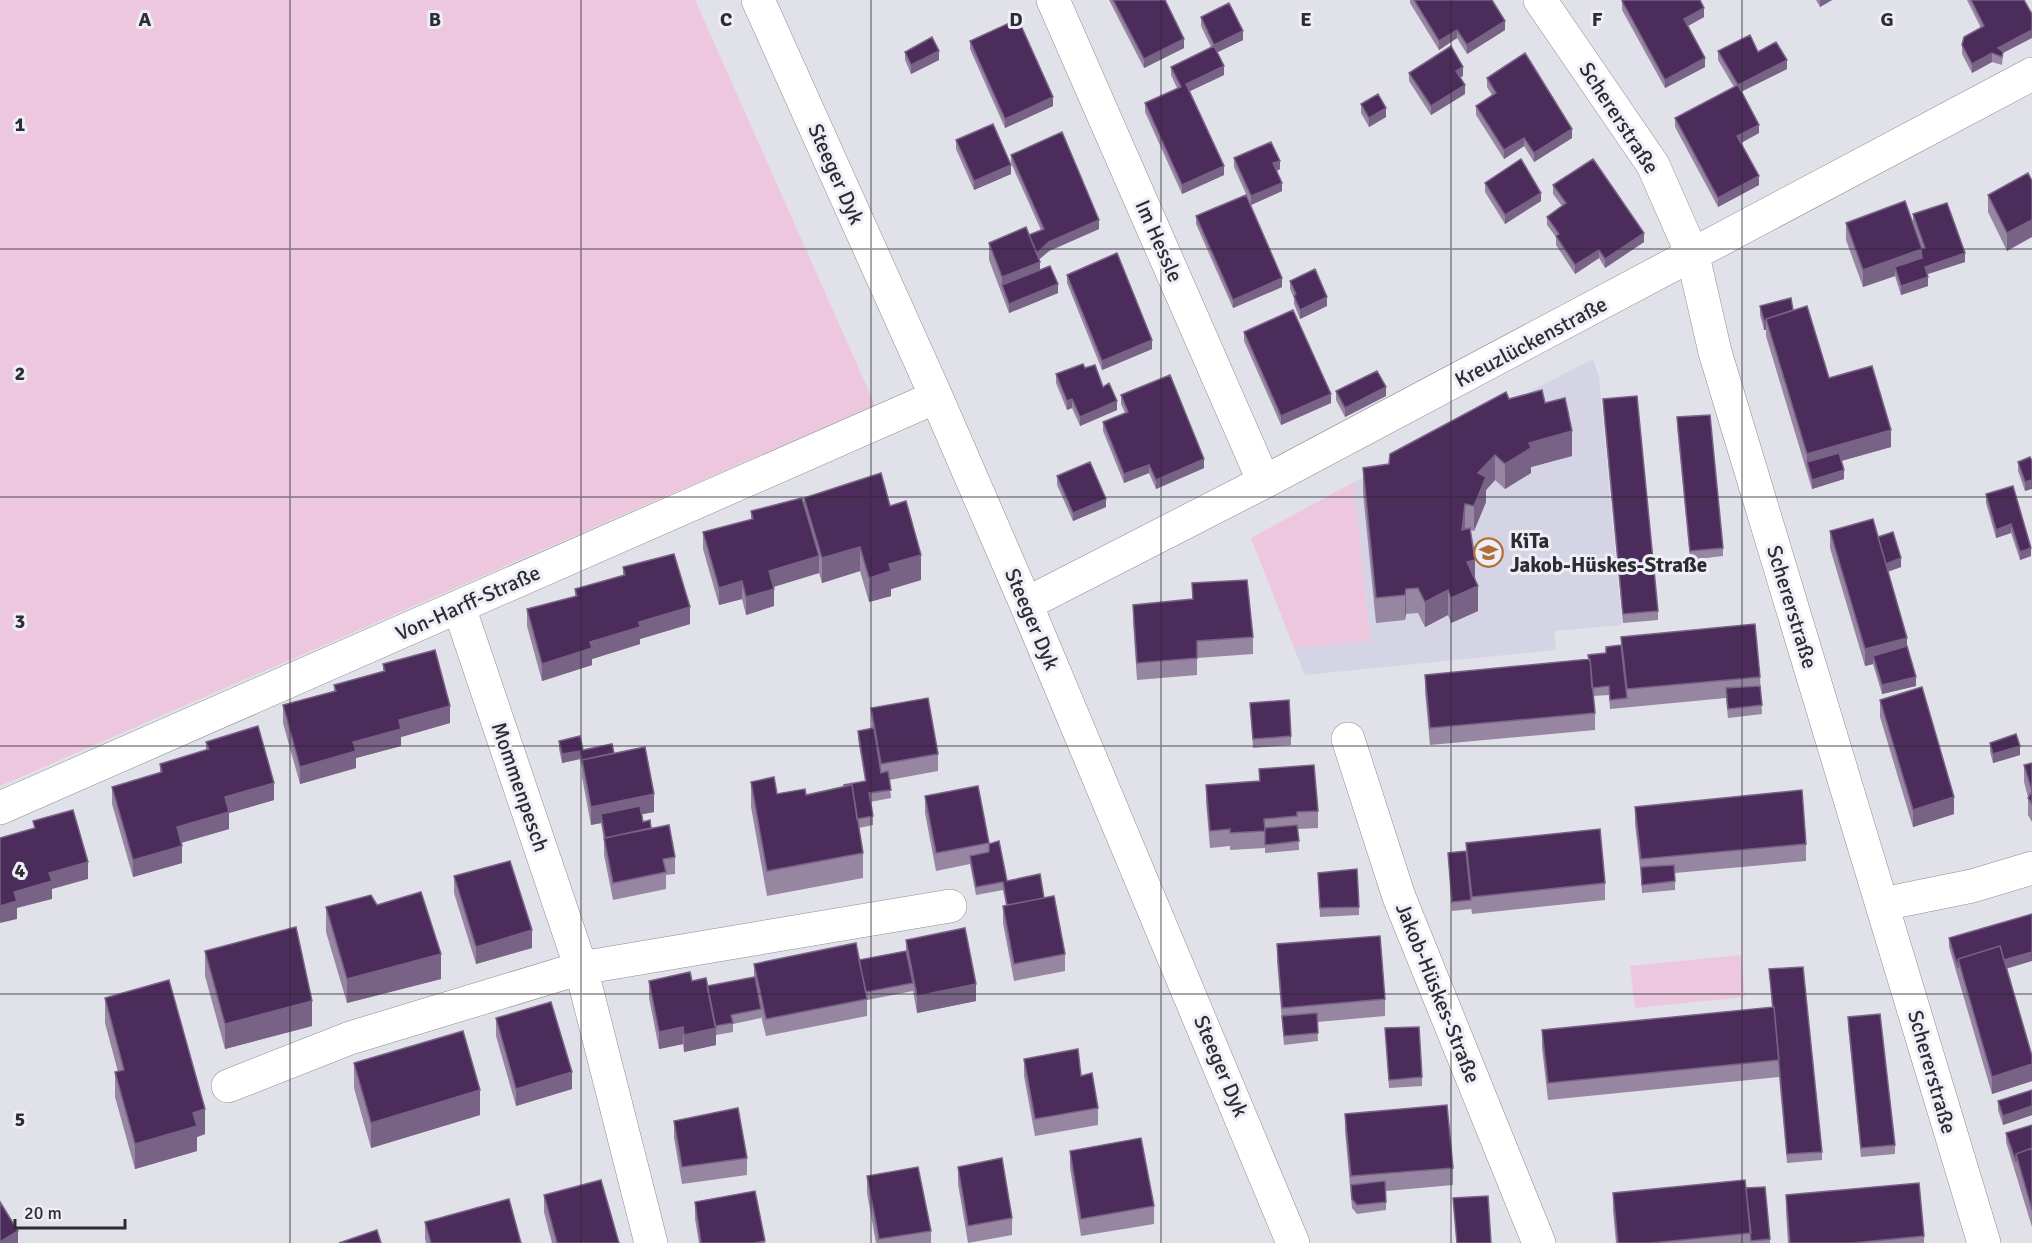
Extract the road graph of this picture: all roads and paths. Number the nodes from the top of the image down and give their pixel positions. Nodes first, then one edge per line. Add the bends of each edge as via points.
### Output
1 (758, 0) edge
2 (1053, 0) edge
3 (1540, 0) edge
4 (2032, 74) edge
5 (1694, 256) junction
6 (936, 397) junction
7 (1264, 482) junction
8 (1026, 603) junction
9 (459, 607) junction
10 (1348, 739) dead end
11 (0, 808) edge
12 (2032, 868) edge
13 (1883, 904) junction
14 (950, 906) dead end
15 (581, 968) junction
16 (228, 1086) dead end
17 (651, 1243) edge
18 (1293, 1243) edge
19 (1539, 1243) edge
20 (1984, 1243) edge

1 - 6 street, Steeger Dyk
2 - 7 street, Im Hessle
3 - 5 street, Schererstraße via 1653,165
4 - 5 street, Kreuzlückenstraße
5 - 7 street, Kreuzlückenstraße
5 - 13 street, Schererstraße via 1715,352
6 - 8 street, Steeger Dyk
6 - 9 street, Von-Harff-Straße
7 - 8 street, Kreuzlückenstraße
8 - 18 street, Steeger Dyk
9 - 11 street, Von-Harff-Straße
9 - 15 street, Mommenpesch
10 - 19 street, Jakob-Hüskes-Straße via 1400,897
12 - 13 street via 1972,886
13 - 20 street, Schererstraße
14 - 15 street
15 - 16 street via 350,1038
15 - 17 street, Mommenpesch

